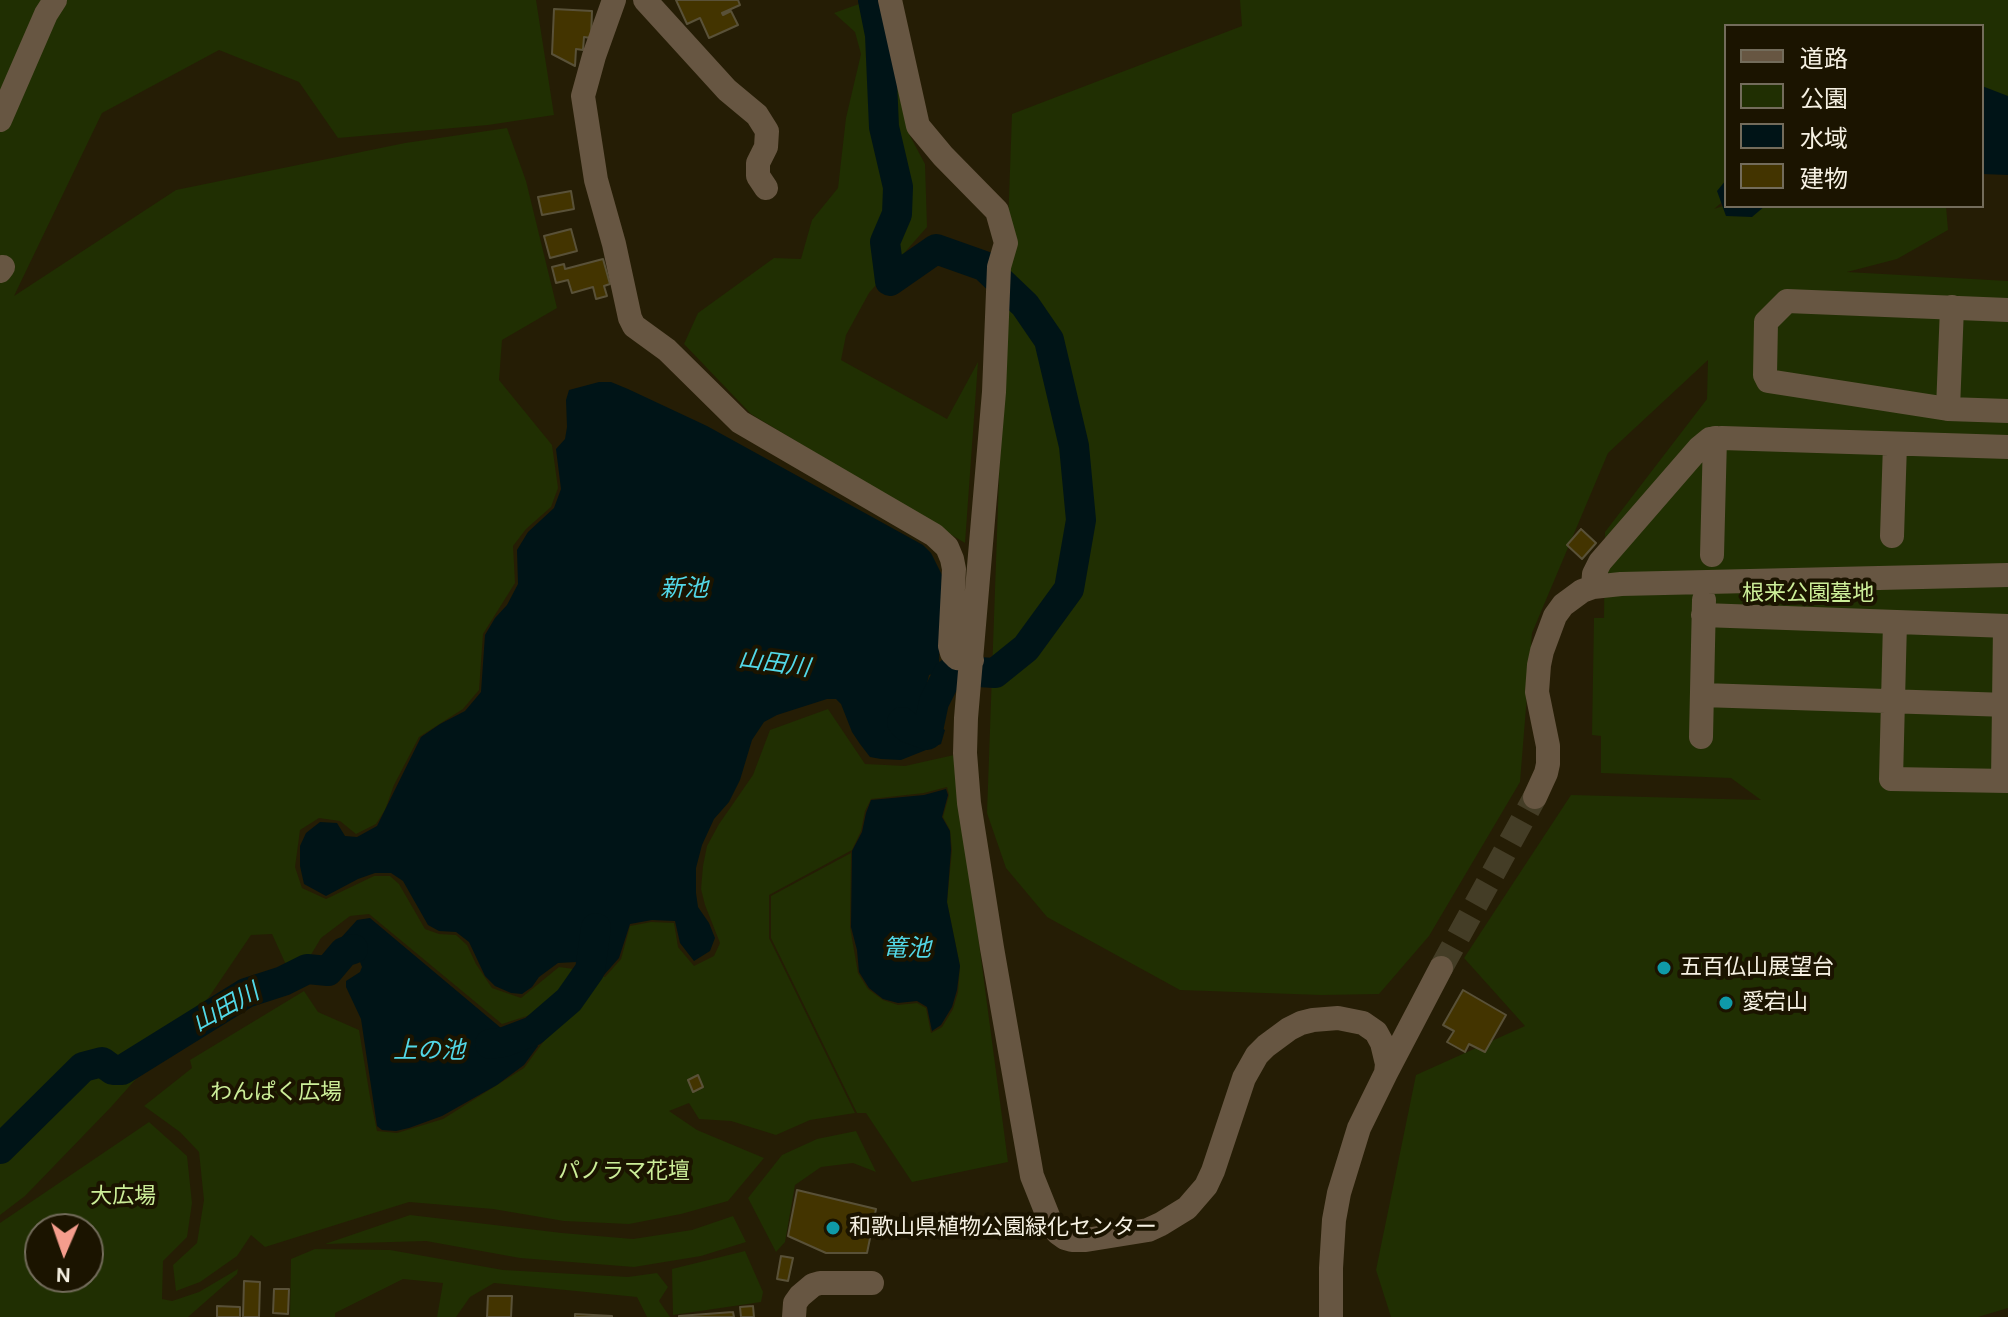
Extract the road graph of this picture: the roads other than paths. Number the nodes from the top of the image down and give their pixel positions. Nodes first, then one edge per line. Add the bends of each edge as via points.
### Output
1 (55, 0) edge
2 (645, 0) edge
3 (890, 0) edge
4 (618, 1) edge
5 (0, 120) edge
6 (766, 188) dead end
7 (1952, 307) junction
8 (2008, 310) edge
9 (1948, 409) junction
10 (2008, 411) edge
11 (1715, 438) junction
12 (1895, 444) junction
13 (2008, 447) edge
14 (1892, 536) dead end
15 (1712, 555) dead end
16 (2008, 575) edge
17 (1704, 583) junction
18 (1593, 587) junction
19 (1703, 615) junction
20 (1895, 622) junction
21 (2007, 626) edge
22 (972, 660) junction
23 (1702, 695) junction
24 (1893, 702) junction
25 (2006, 705) edge
26 (1701, 737) dead end
27 (2005, 781) edge
28 (1535, 797) tunnel mouth
29 (1441, 968) tunnel mouth
30 (1423, 1002) junction
31 (1350, 1020) junction
32 (1386, 1073) junction
33 (872, 1283) dead end
34 (794, 1317) edge
35 (1331, 1317) edge

1 - 5 street
2 - 6 street via 727,90 757,115 767,131 758,163
3 - 22 street via 918,126 997,211 1006,243 999,267
4 - 22 street via 583,96 596,180 634,326 667,350 740,422 947,547 954,569 950,646 957,658
7 - 8 street
7 - 9 street
7 - 9 street via 1787,301 1766,322 1768,381
9 - 10 street
11 - 12 street
11 - 15 street
11 - 18 street via 1699,448 1600,562
12 - 13 street
12 - 14 street
16 - 17 street
17 - 18 street
17 - 19 street
18 - 28 street via 1563,605 1542,651 1537,692 1548,764
19 - 20 street
19 - 23 street
20 - 21 street
20 - 24 street
21 - 25 street
22 - 31 street via 965,753 969,803 1032,1176 1058,1233 1086,1240 1148,1230 1175,1218 1206,1186 1257,1055 1301,1023
23 - 24 street
23 - 26 street
24 - 25 street
24 - 27 street via 1891,779
25 - 27 street
29 - 30 street
30 - 31 street via 1396,1018
30 - 32 street
31 - 32 street via 1376,1032
32 - 35 street via 1359,1128 1339,1193
33 - 34 street via 813,1285 795,1303

